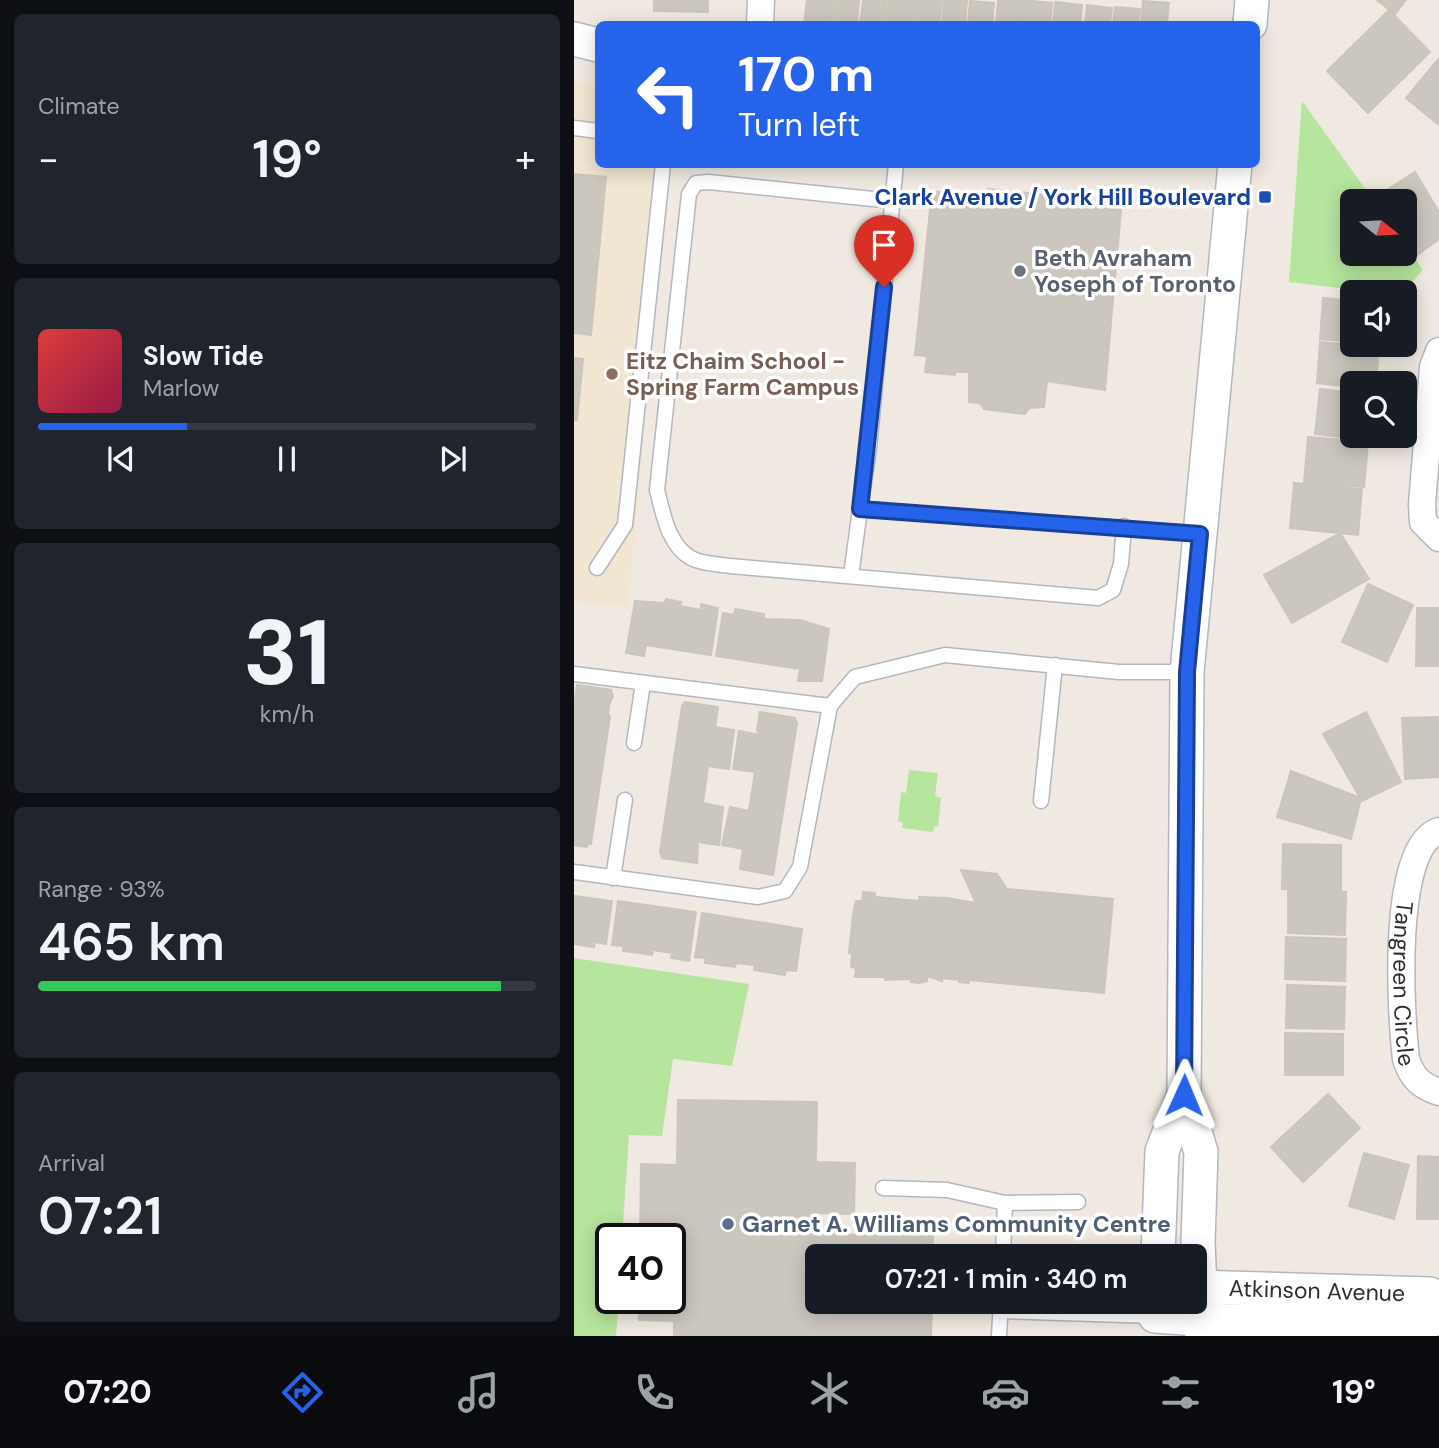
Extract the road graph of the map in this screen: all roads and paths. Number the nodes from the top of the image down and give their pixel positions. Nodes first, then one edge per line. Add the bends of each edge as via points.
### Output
1 (761, 0) edge
2 (1252, 0) edge
3 (760, 21) edge
4 (1250, 21) edge
5 (574, 39) edge
6 (595, 44) edge
7 (574, 128) edge
8 (595, 131) edge
9 (663, 168) edge
10 (896, 168) edge
11 (1235, 168) edge
12 (892, 201) junction
13 (1439, 351) edge
14 (860, 509) junction
15 (1124, 526) junction
16 (1200, 534) junction
17 (1439, 538) edge
18 (597, 568) dead end
19 (851, 576) junction
20 (1055, 665) junction
21 (1187, 672) junction
22 (574, 674) edge
23 (643, 683) junction
24 (830, 706) junction
25 (634, 743) dead end
26 (625, 800) dead end
27 (1041, 801) dead end
28 (1439, 831) edge
29 (574, 872) edge
30 (613, 878) junction
31 (1439, 1092) edge
32 (1184, 1095) junction
33 (883, 1188) dead end
34 (1078, 1202) dead end
35 (1005, 1203) junction
36 (1003, 1244) edge
37 (1158, 1244) edge
38 (1198, 1244) edge
39 (1439, 1300) edge
40 (1207, 1308) edge
41 (1207, 1308) edge
42 (1001, 1314) edge
43 (1099, 1314) edge
44 (1173, 1314) edge
45 (1439, 1317) edge
46 (1155, 1318) edge
47 (999, 1336) edge

1 - 3 street
2 - 4 street
5 - 6 street
7 - 8 lane
9 - 18 lane via 625,525
10 - 12 lane
11 - 16 street
12 - 14 lane
12 - 19 lane via 709,182 696,183 689,194 657,490 664,522 692,558 730,566
13 - 17 street via 1433,367 1422,503 1423,522
14 - 15 lane
14 - 19 lane
15 - 16 lane
15 - 19 lane via 1113,590 1098,598
16 - 21 street
20 - 21 lane via 1119,672
20 - 24 lane via 946,655 855,677
20 - 27 lane
21 - 32 street
22 - 23 lane
23 - 24 lane
23 - 25 lane
24 - 30 lane via 800,867 785,891 758,897
26 - 30 lane
28 - 31 street, Tangreen Circle via 1418,848 1401,928 1406,1059 1422,1086
29 - 30 lane
32 - 37 street via 1162,1151
32 - 38 street via 1201,1152
33 - 35 lane via 947,1191
34 - 35 lane
35 - 36 lane
39 - 40 street, Atkinson Avenue via 1430,1294
41 - 45 street, Atkinson Avenue
42 - 47 lane
43 - 46 lane
44 - 46 street, Atkinson Avenue

